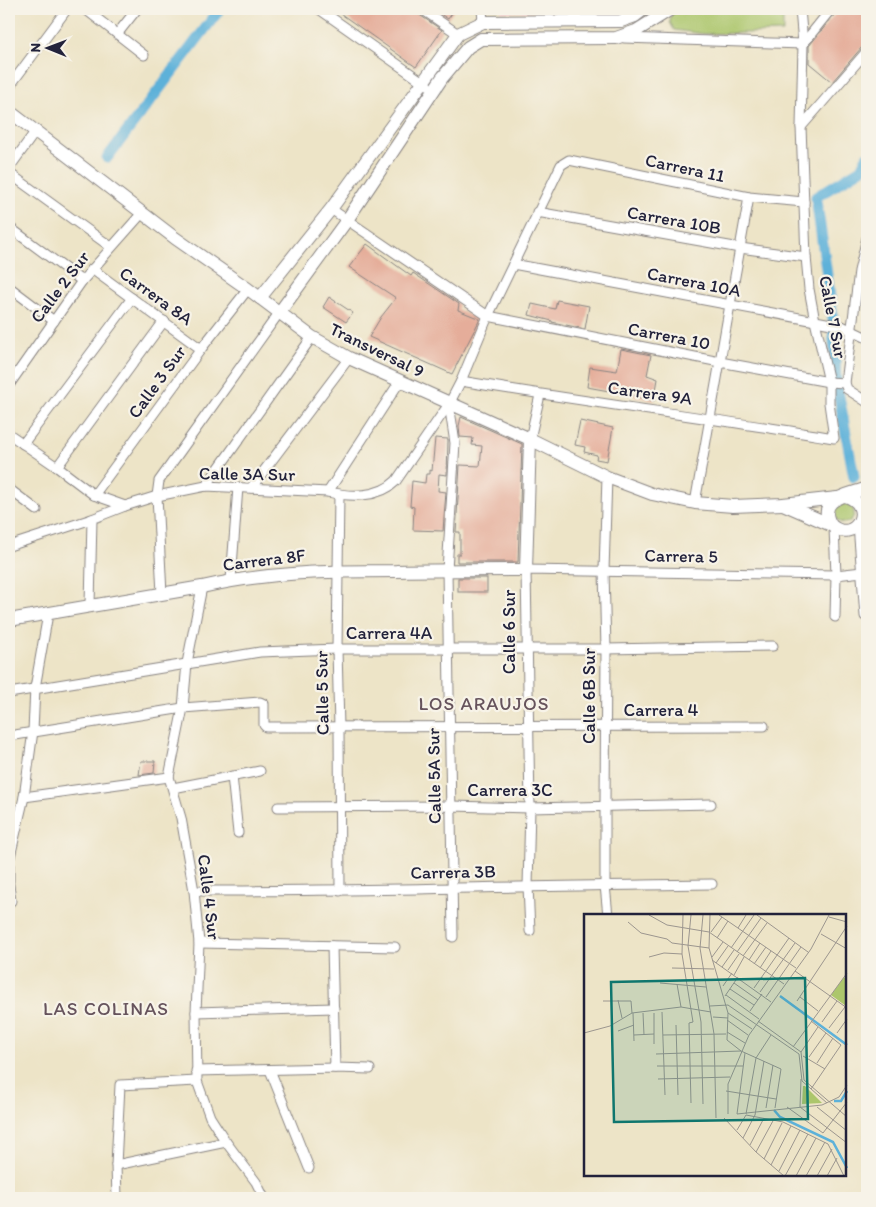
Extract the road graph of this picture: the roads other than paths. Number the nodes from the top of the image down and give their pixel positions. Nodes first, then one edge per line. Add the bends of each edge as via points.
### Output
1 (68, 9) edge
2 (86, 9) edge
3 (137, 9) edge
4 (319, 9) edge
5 (422, 9) edge
6 (482, 9) edge
7 (644, 9) edge
8 (671, 9) edge
9 (800, 9) edge
10 (831, 9) edge
11 (483, 22) junction
12 (118, 34) junction
13 (458, 34) junction
14 (616, 38) junction
15 (803, 44) junction
16 (867, 50) edge
17 (144, 55) dead end
18 (423, 82) junction
19 (9, 87) edge
20 (435, 90) junction
21 (9, 111) edge
22 (801, 127) junction
23 (36, 132) junction
24 (561, 165) joint
25 (9, 168) edge
26 (9, 173) edge
27 (749, 198) junction
28 (804, 202) junction
29 (331, 209) junction
30 (143, 212) junction
31 (537, 212) junction
32 (347, 220) junction
33 (9, 227) edge
34 (867, 238) edge
35 (111, 247) junction
36 (740, 248) junction
37 (806, 257) junction
38 (513, 264) junction
39 (92, 269) junction
40 (863, 273) edge
41 (82, 281) junction
42 (9, 287) edge
43 (248, 289) junction
44 (132, 298) junction
45 (260, 298) junction
46 (730, 305) junction
47 (279, 313) junction
48 (488, 316) junction
49 (164, 321) junction
50 (54, 322) junction
51 (815, 322) junction
52 (852, 330) junction
53 (312, 337) junction
54 (867, 338) edge
55 (201, 349) junction
56 (349, 358) junction
57 (720, 362) junction
58 (400, 381) junction
59 (461, 381) junction
60 (838, 384) junction
61 (9, 385) edge
62 (540, 395) junction
63 (867, 402) edge
64 (449, 404) junction
65 (710, 418) junction
66 (9, 434) edge
67 (834, 438) joint
68 (530, 439) junction
69 (23, 444) junction
70 (57, 467) junction
71 (607, 477) junction
72 (206, 486) junction
73 (238, 487) junction
74 (252, 488) junction
75 (867, 488) edge
76 (9, 489) edge
77 (328, 492) junction
78 (339, 494) junction
79 (94, 496) junction
80 (157, 496) junction
81 (841, 497) junction
82 (694, 503) junction
83 (783, 504) junction
84 (125, 506) junction
85 (37, 510) dead end
86 (92, 519) junction
87 (862, 520) edge
88 (833, 527) junction
89 (9, 546) edge
90 (447, 570) junction
91 (526, 570) junction
92 (338, 571) junction
93 (604, 571) junction
94 (862, 572) junction
95 (836, 575) junction
96 (230, 580) junction
97 (202, 587) junction
98 (162, 594) junction
99 (90, 606) junction
100 (48, 614) junction
101 (865, 616) dead end
102 (835, 617) dead end
103 (9, 620) edge
104 (772, 646) dead end
105 (526, 648) junction
106 (337, 649) junction
107 (447, 649) junction
108 (606, 649) junction
109 (187, 663) junction
110 (35, 688) junction
111 (9, 692) edge
112 (183, 708) junction
113 (606, 726) junction
114 (764, 726) dead end
115 (449, 727) junction
116 (339, 728) junction
117 (527, 728) junction
118 (33, 731) junction
119 (9, 736) edge
120 (260, 771) dead end
121 (232, 776) junction
122 (169, 777) junction
123 (173, 788) junction
124 (24, 796) junction
125 (712, 804) dead end
126 (605, 805) junction
127 (340, 806) junction
128 (452, 806) junction
129 (278, 807) dead end
130 (530, 808) junction
131 (238, 833) dead end
132 (9, 880) edge
133 (712, 884) dead end
134 (9, 885) edge
135 (605, 885) junction
136 (528, 886) junction
137 (452, 888) junction
138 (194, 891) junction
139 (340, 891) junction
140 (11, 901) dead end
141 (608, 914) edge
142 (530, 930) dead end
143 (453, 937) dead end
144 (200, 943) junction
145 (332, 946) junction
146 (395, 947) dead end
147 (334, 1008) junction
148 (196, 1012) junction
149 (335, 1068) junction
150 (370, 1069) dead end
151 (270, 1070) junction
152 (196, 1071) junction
153 (197, 1081) junction
154 (226, 1142) junction
155 (116, 1165) junction
156 (308, 1168) dead end
157 (117, 1198) edge
158 (264, 1198) edge

1 - 19 street
2 - 12 street
3 - 12 street
4 - 18 street
5 - 13 street
6 - 11 street
7 - 11 street via 621,21
8 - 14 street via 636,31
9 - 15 street, Calle 7 Sur
10 - 15 street
11 - 13 street
12 - 17 street
13 - 18 street
14 - 15 street
14 - 20 street via 481,39 468,48
15 - 22 street, Calle 7 Sur
16 - 22 street
18 - 20 street
18 - 29 street
20 - 32 street
21 - 23 street, Transversal 9
22 - 28 street, Calle 7 Sur
23 - 25 street
23 - 30 street, Transversal 9
24 - 27 street, Carrera 11 via 569,160
24 - 31 street, Calle 3A Sur
26 - 35 street
27 - 28 street, Carrera 11
27 - 36 street
28 - 37 street, Calle 7 Sur
29 - 32 street
29 - 45 street
30 - 35 street, Calle 2 Sur
30 - 43 street, Transversal 9
31 - 36 street, Carrera 10B
31 - 38 street, Calle 3A Sur
32 - 47 street
32 - 48 street
33 - 41 street
34 - 40 street, Calle 7 Sur
35 - 39 street, Calle 2 Sur
36 - 37 street, Carrera 10B
36 - 46 street
37 - 51 street, Calle 7 Sur
38 - 46 street, Carrera 10A
38 - 48 street, Calle 3A Sur
39 - 41 street, Calle 2 Sur
39 - 44 street, Carrera 8A
40 - 52 street, Calle 7 Sur
41 - 50 street, Calle 2 Sur
42 - 50 street
43 - 45 street, Transversal 9
43 - 55 street, Calle 3 Sur
44 - 49 street, Carrera 8A
44 - 69 street
45 - 47 street, Transversal 9
46 - 51 street, Carrera 10A
46 - 57 street
47 - 53 street, Transversal 9
47 - 80 street via 159,481
48 - 57 street, Carrera 10
48 - 59 street, Calle 3A Sur
49 - 55 street, Carrera 8A
49 - 70 street
50 - 61 street, Calle 2 Sur
51 - 52 street, Carrera 10A
51 - 60 street, Calle 7 Sur
52 - 54 street, Carrera 10A
52 - 60 street, Calle 7 Sur
53 - 56 street, Transversal 9
53 - 72 street
55 - 79 street, Calle 3 Sur
56 - 58 street, Transversal 9
56 - 74 street
57 - 60 street, Carrera 10
57 - 65 street
58 - 64 street, Transversal 9
58 - 77 street
59 - 62 street, Carrera 9A
59 - 64 street, Calle 3A Sur
60 - 63 street, Carrera 10
60 - 67 street, Calle 7 Sur via 830,404
62 - 65 street, Carrera 9A
62 - 68 street, Calle 6 Sur
64 - 68 street, Transversal 9
64 - 78 street, Calle 3A Sur via 388,488 377,493
64 - 90 street, Calle 5A Sur via 455,443
65 - 67 street, Carrera 9A
65 - 82 street
66 - 69 street
68 - 71 street, Transversal 9
68 - 91 street, Calle 6 Sur
69 - 70 street
70 - 79 street
71 - 82 street, Transversal 9 via 652,494
71 - 93 street, Calle 6B Sur
72 - 73 street, Calle 3A Sur
72 - 80 street, Calle 3A Sur
73 - 74 street, Calle 3A Sur
73 - 96 street
74 - 77 street, Calle 3A Sur
75 - 81 street, Transversal 9
76 - 85 street
77 - 78 street, Calle 3A Sur
78 - 92 street, Calle 5 Sur
79 - 84 street
80 - 84 street, Calle 3A Sur
80 - 98 street
81 - 83 street, Transversal 9
81 - 87 street via 857,502 861,507
81 - 88 street via 828,507
82 - 83 street, Transversal 9 via 732,506
83 - 88 street, Transversal 9
84 - 86 street, Calle 3A Sur
86 - 89 street, Calle 3A Sur
86 - 99 street
87 - 88 street via 849,531
87 - 94 street
88 - 95 street
90 - 91 street, Carrera 8F
90 - 92 street, Carrera 8F
90 - 107 street, Calle 5A Sur
91 - 93 street, Carrera 5
91 - 105 street, Calle 6 Sur
92 - 96 street, Carrera 8F
92 - 106 street, Calle 5 Sur
93 - 95 street, Carrera 5
93 - 108 street, Calle 6B Sur
94 - 95 street, Carrera 5
94 - 101 street
95 - 102 street
96 - 97 street, Carrera 8F
97 - 98 street, Carrera 8F
97 - 109 street
98 - 99 street, Carrera 8F
99 - 100 street, Carrera 8F
100 - 103 street, Carrera 8F
100 - 110 street
104 - 108 street, Carrera 4A
105 - 107 street, Carrera 4A
105 - 108 street, Carrera 4A
105 - 117 street, Calle 6 Sur
106 - 107 street, Carrera 4A
106 - 109 street, Carrera 4A via 260,652
106 - 116 street, Calle 5 Sur
107 - 115 street, Calle 5A Sur
108 - 113 street, Calle 6B Sur
109 - 110 street, Carrera 4A
109 - 112 street
110 - 111 street, Carrera 4A
110 - 118 street
112 - 116 street via 260,702 264,704 266,727
112 - 118 street
112 - 122 street
113 - 114 street, Carrera 4
113 - 117 street, Carrera 4
113 - 126 street, Calle 6B Sur
115 - 116 street
115 - 117 street
115 - 128 street, Calle 5A Sur
116 - 127 street, Calle 5 Sur
117 - 130 street, Calle 6 Sur
118 - 119 street
118 - 124 street
120 - 121 street
121 - 123 street
121 - 131 street
122 - 123 street, Calle 4 Sur
122 - 124 street
123 - 138 street, Calle 4 Sur
124 - 132 street via 9,861
125 - 126 street, Carrera 3C
126 - 130 street, Carrera 3C
126 - 135 street, Calle 6B Sur
127 - 128 street, Carrera 3C
127 - 129 street, Carrera 3C
127 - 139 street, Calle 5 Sur
128 - 130 street, Carrera 3C
128 - 137 street, Calle 5A Sur
130 - 136 street, Calle 6 Sur
133 - 135 street, Carrera 3B
134 - 140 street
135 - 136 street, Carrera 3B
135 - 141 street, Calle 6B Sur
136 - 137 street, Carrera 3B
136 - 142 street, Calle 6 Sur
137 - 139 street, Carrera 3B
137 - 143 street, Calle 5A Sur
138 - 139 street, Carrera 3B
138 - 144 street, Calle 4 Sur
144 - 145 street
144 - 148 street, Calle 4 Sur
145 - 146 street
145 - 147 street
147 - 148 street
147 - 149 street
148 - 152 street, Calle 4 Sur
149 - 150 street
149 - 151 street
151 - 152 street
151 - 156 street
152 - 153 street, Calle 4 Sur
153 - 154 street, Calle 4 Sur via 210,1116
153 - 155 street via 120,1085
154 - 155 street
154 - 158 street, Calle 4 Sur
155 - 157 street

